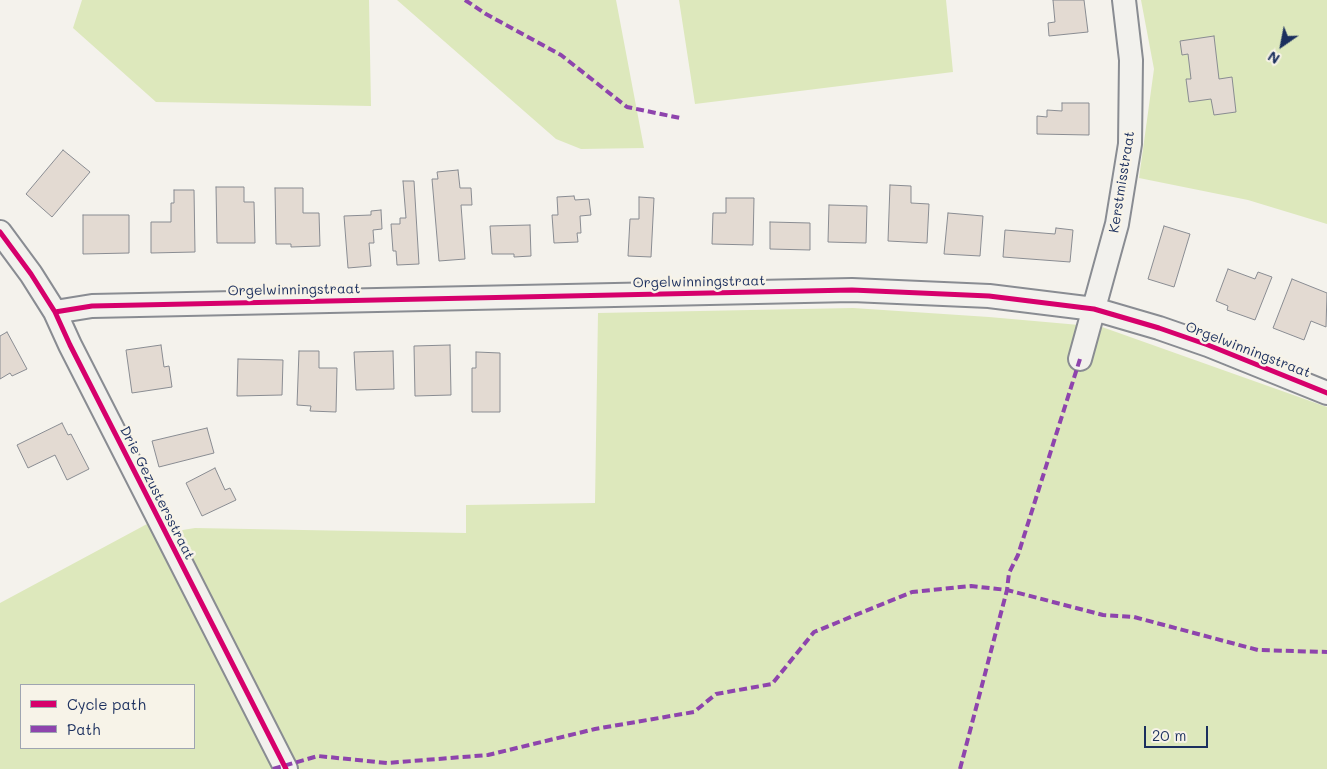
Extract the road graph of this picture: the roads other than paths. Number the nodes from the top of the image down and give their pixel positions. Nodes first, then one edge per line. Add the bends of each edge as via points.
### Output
1 (1124, 0) edge
2 (0, 232) edge
3 (1094, 309) junction
4 (56, 312) junction
5 (1080, 359) dead end
6 (1327, 393) edge
7 (286, 769) edge

1 - 3 street, Kerstmisstraat via 1131,60 1130,144 1117,224
2 - 4 street, Drie Gezustersstraat
3 - 4 street, Orgelwinningstraat via 989,296 852,290 92,306
3 - 5 street, Kerstmisstraat
3 - 6 street, Orgelwinningstraat via 1208,345
4 - 7 street, Drie Gezustersstraat via 74,354

